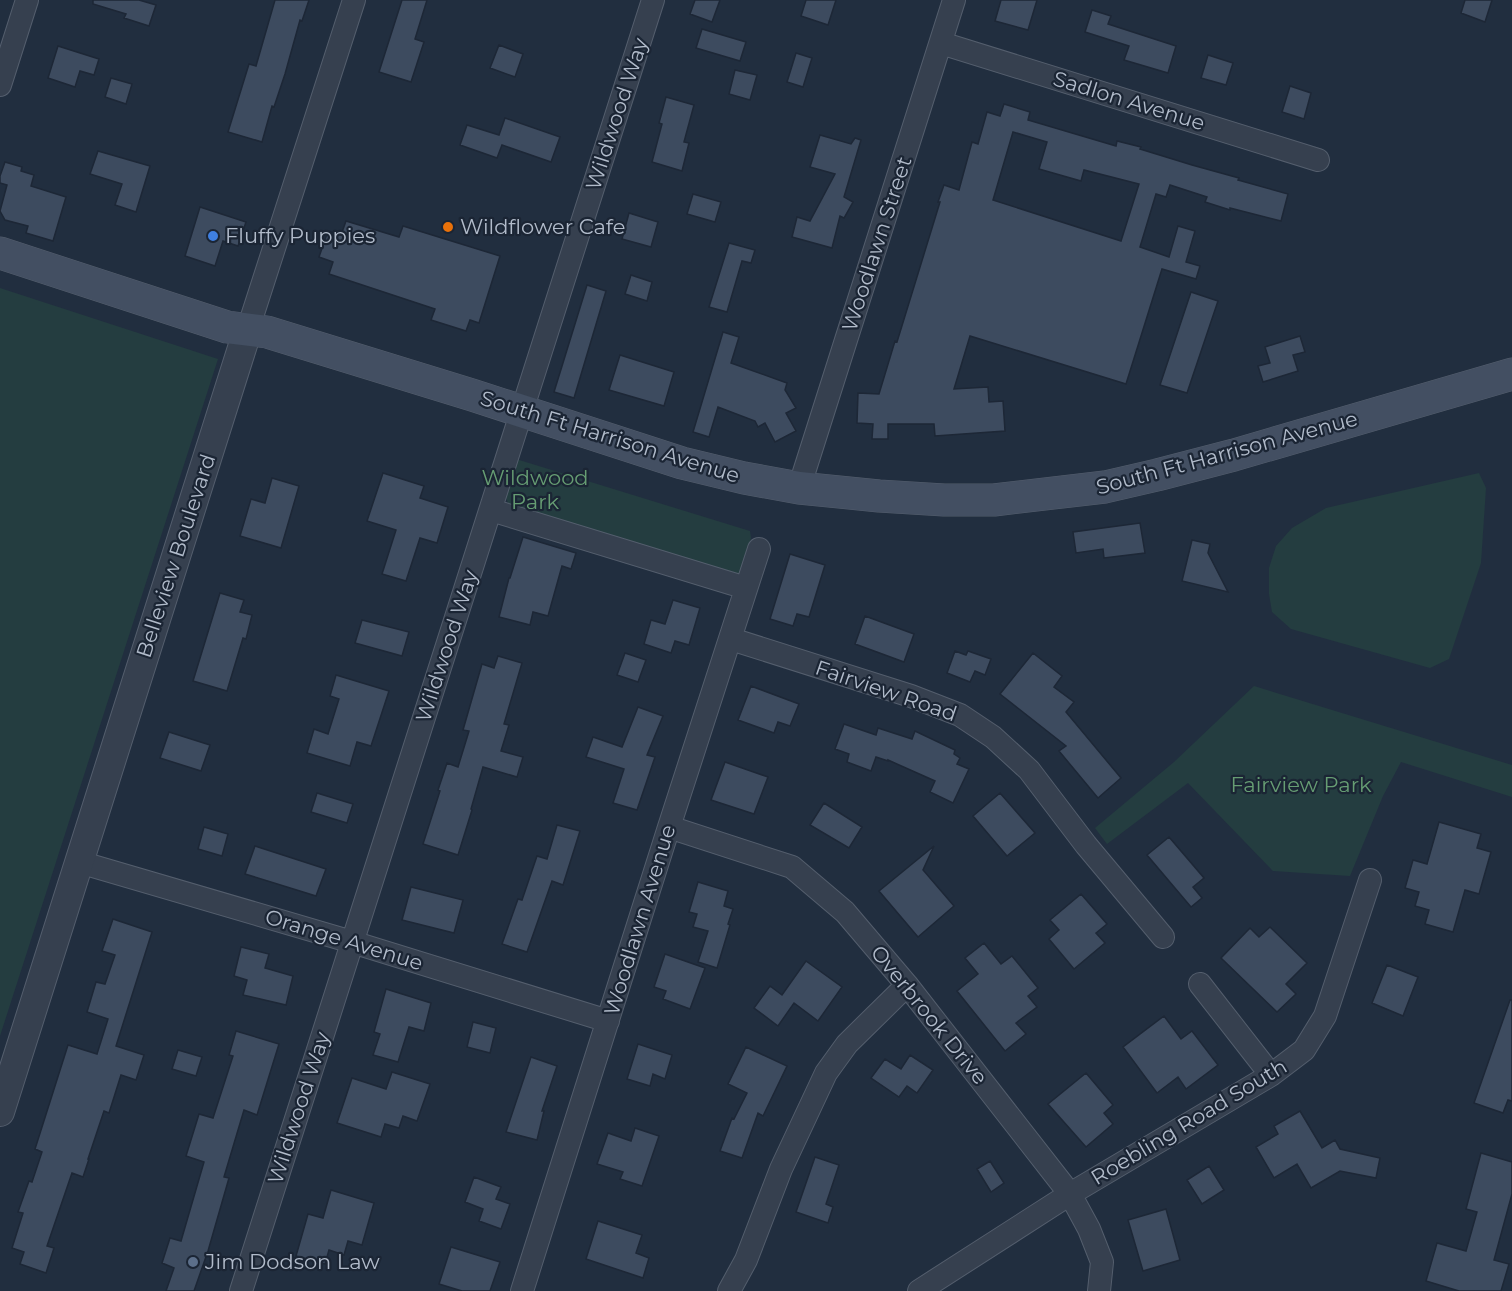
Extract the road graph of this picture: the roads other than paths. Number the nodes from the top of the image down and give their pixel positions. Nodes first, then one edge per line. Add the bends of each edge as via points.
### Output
1 (27, 0) edge
2 (354, 0) edge
3 (653, 0) edge
4 (954, 0) edge
5 (941, 43) junction
6 (0, 85) edge
7 (1318, 160) dead end
8 (0, 253) edge
9 (248, 329) junction
10 (1512, 374) edge
11 (521, 412) junction
12 (800, 488) junction
13 (491, 510) junction
14 (759, 549) dead end
15 (746, 588) junction
16 (730, 639) junction
17 (669, 827) junction
18 (79, 862) junction
19 (1370, 880) dead end
20 (1163, 937) dead end
21 (352, 942) junction
22 (1200, 984) dead end
23 (907, 985) junction
24 (608, 1021) junction
25 (1271, 1075) junction
26 (0, 1112) edge
27 (1070, 1194) junction
28 (241, 1291) edge
29 (522, 1291) edge
30 (729, 1291) edge
31 (919, 1291) edge
32 (1099, 1291) edge

1 - 6 street
2 - 9 street, Belleview Boulevard
3 - 11 street, Wildwood Way
4 - 5 street, Woodlawn Street
5 - 7 street, Sadlon Avenue
5 - 12 street, Woodlawn Street
8 - 9 main road, South Ft Harrison Avenue via 227,327
9 - 11 main road, South Ft Harrison Avenue
9 - 18 street, Belleview Boulevard
10 - 12 main road, South Ft Harrison Avenue via 1234,455 1105,487 964,500
11 - 12 main road, South Ft Harrison Avenue via 682,463
11 - 13 street, Wildwood Way
13 - 15 street
13 - 21 street, Wildwood Way
14 - 15 street, Woodlawn Avenue
15 - 16 street, Woodlawn Avenue
16 - 17 street, Woodlawn Avenue
16 - 20 street, Fairview Road via 910,696 960,715 993,737 1029,771
17 - 23 street, Overbrook Drive via 792,867 845,912
17 - 24 street, Woodlawn Avenue
18 - 21 street, Orange Avenue
18 - 26 street, Belleview Boulevard
19 - 25 street, Roebling Road South via 1325,1016 1304,1050
21 - 24 street, Orange Avenue
21 - 28 street, Wildwood Way
22 - 25 street
23 - 27 street, Overbrook Drive
23 - 30 street via 847,1044 826,1073
24 - 29 street, Woodlawn Avenue
25 - 27 street, Roebling Road South
27 - 31 street, Roebling Road South
27 - 32 street, Overbrook Drive via 1102,1262

